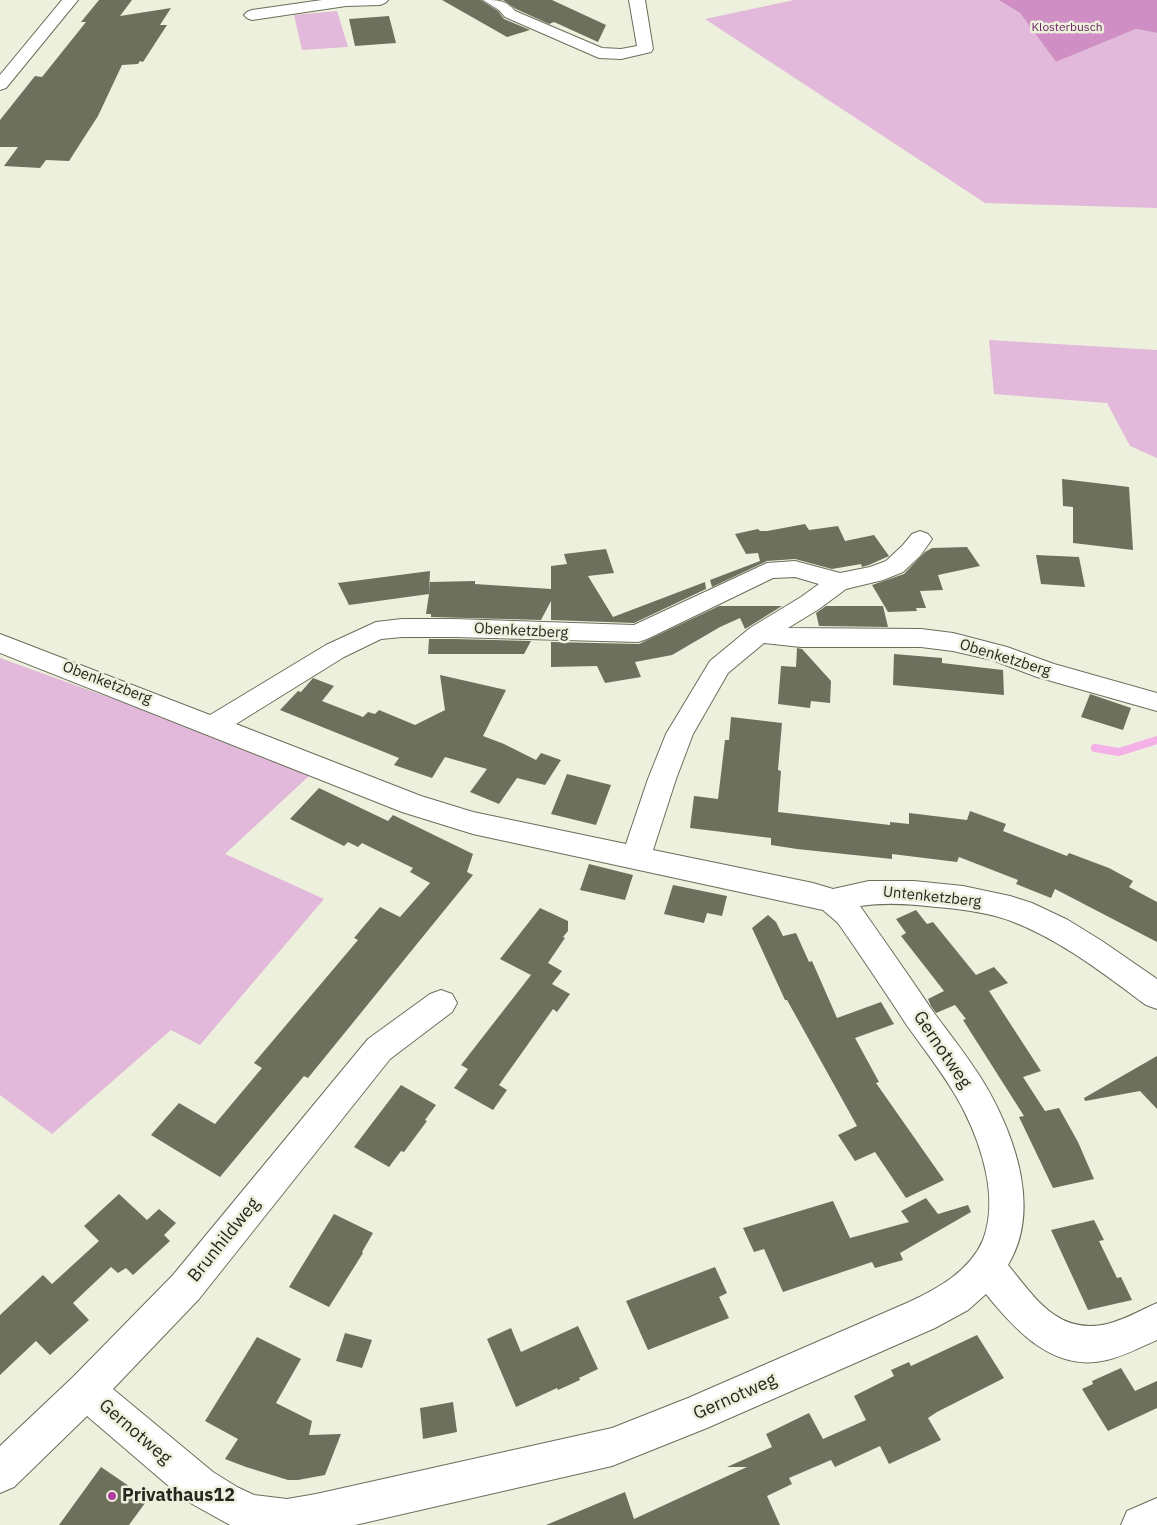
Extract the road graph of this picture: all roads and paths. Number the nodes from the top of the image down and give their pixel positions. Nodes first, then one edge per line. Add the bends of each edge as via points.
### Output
1 (70, 0) edge
2 (380, 0) edge
3 (491, 0) edge
4 (637, 0) edge
5 (252, 15) dead end
6 (0, 85) edge
7 (920, 539) dead end
8 (838, 582) junction
9 (759, 634) junction
10 (0, 642) edge
11 (1157, 702) edge
12 (214, 725) junction
13 (636, 856) junction
14 (833, 901) junction
15 (1157, 996) edge
16 (441, 1003) dead end
17 (988, 1269) junction
18 (1157, 1321) edge
19 (86, 1390) junction
20 (0, 1472) edge
21 (1157, 1518) edge
22 (1141, 1525) edge

1 - 6 street
2 - 5 street via 346,1
3 - 4 street via 504,6 510,14 599,53 620,54 645,50
7 - 8 street via 898,566
8 - 9 street
8 - 12 street, Obenketzberg via 804,570 780,568 767,571 638,633 446,628 376,631 335,651
9 - 11 street, Obenketzberg via 801,638 921,638 953,642
9 - 13 street via 719,667 705,688 680,734
10 - 12 street, Obenketzberg
12 - 13 street, Obenketzberg via 412,804 473,823
13 - 14 street, Obenketzberg
14 - 15 street, Untenketzberg via 885,891 975,899 1012,910 1053,928 1093,950
14 - 17 street, Gernotweg via 849,914 957,1070 988,1127 1002,1166 1007,1195 1006,1228
16 - 19 street, Brunhildweg via 379,1049 186,1287
17 - 18 street via 1037,1326 1061,1340 1084,1345 1107,1342
17 - 19 street, Gernotweg via 958,1296 922,1315 612,1447 287,1519 252,1515 199,1486
19 - 20 street, Brunhildweg
21 - 22 street

